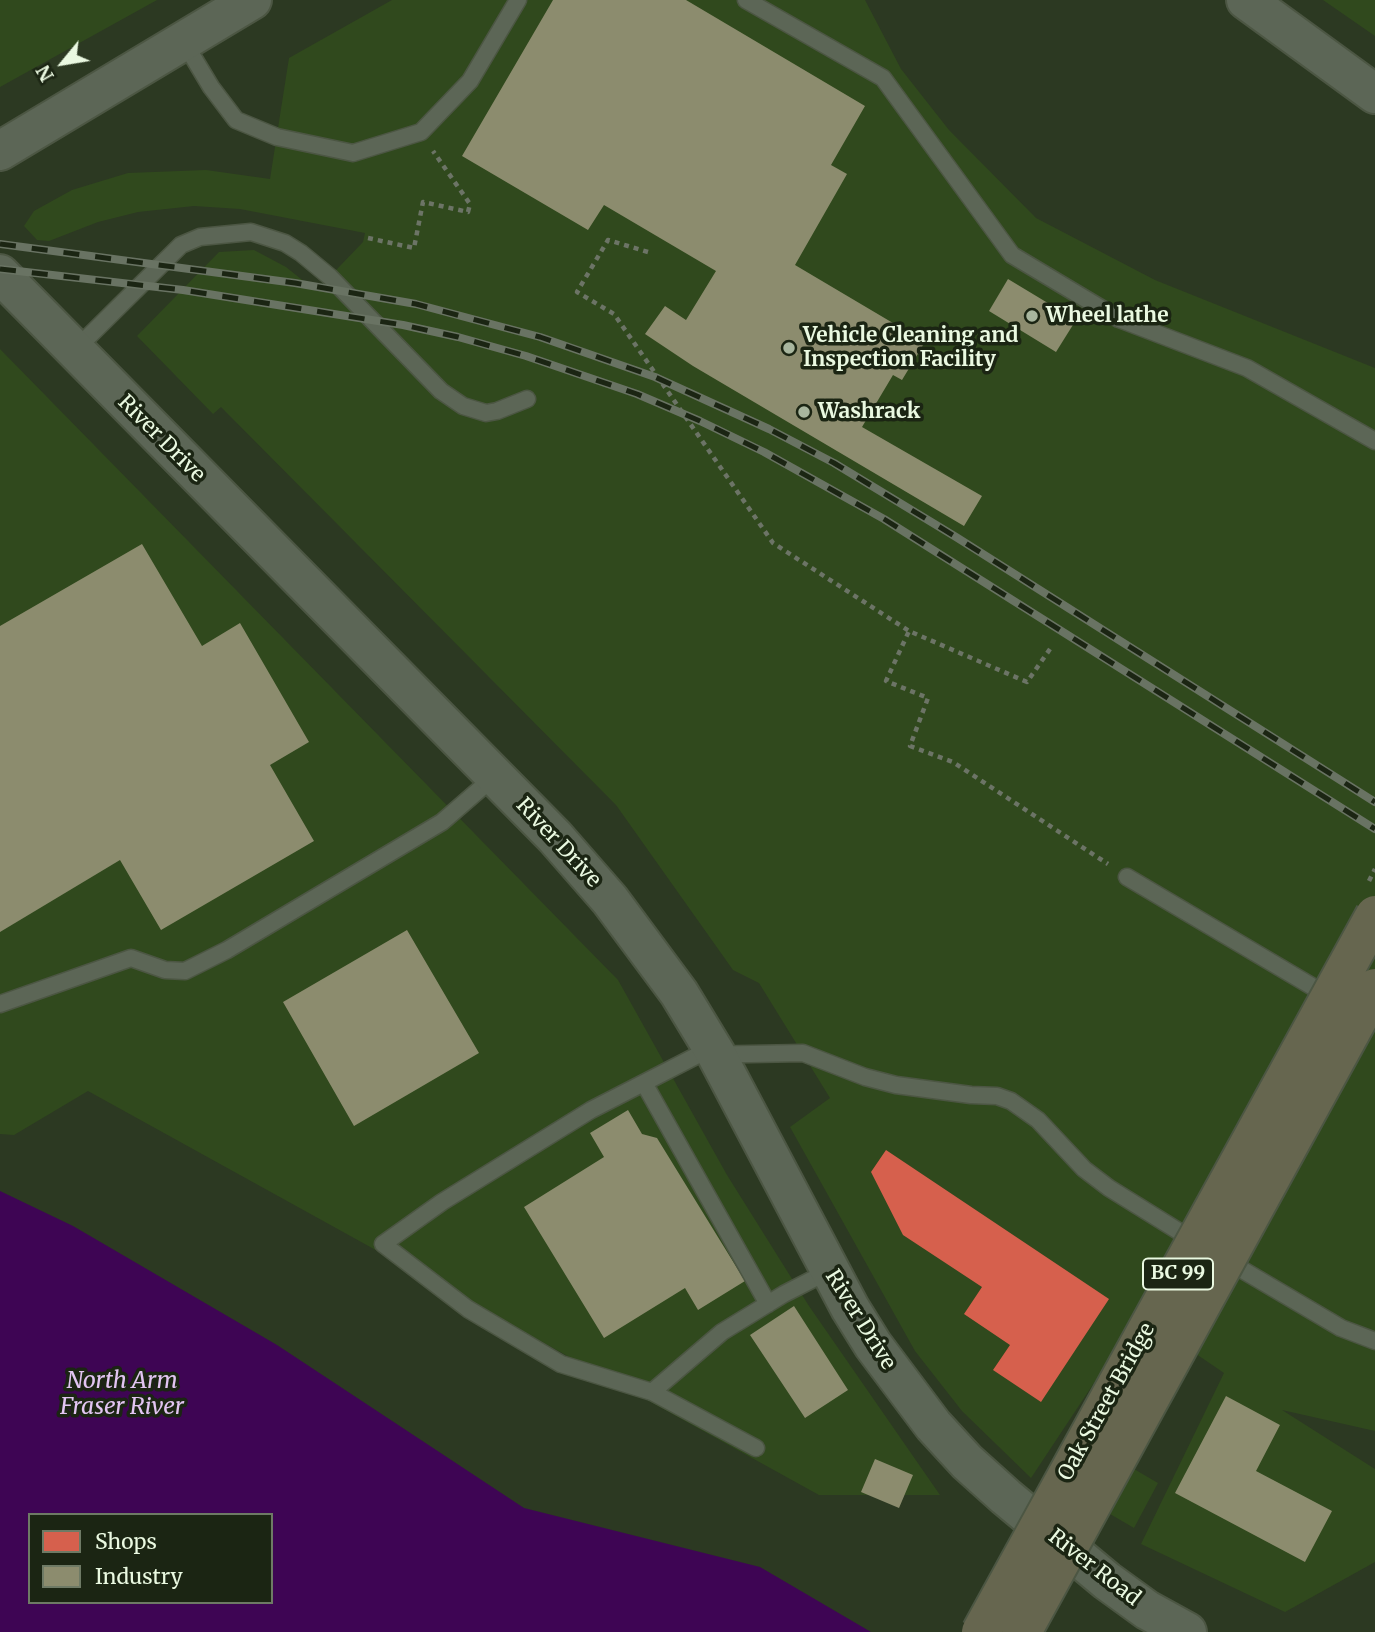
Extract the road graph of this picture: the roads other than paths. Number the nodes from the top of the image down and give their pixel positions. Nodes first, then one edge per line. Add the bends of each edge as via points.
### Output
1 (252, 0) edge
2 (518, 0) edge
3 (746, 0) edge
4 (1250, 1) edge
5 (183, 39) junction
6 (1375, 94) edge
7 (0, 150) edge
8 (0, 274) edge
9 (74, 351) junction
10 (527, 399) dead end
11 (1375, 441) edge
12 (495, 776) junction
13 (1127, 877) road end
14 (1375, 915) edge
15 (1355, 1000) edge
16 (0, 1004) edge
17 (1375, 1023) edge
18 (716, 1054) junction
19 (644, 1083) junction
20 (828, 1271) junction
21 (768, 1304) junction
22 (1375, 1341) edge
23 (652, 1392) junction
24 (756, 1448) dead end
25 (1006, 1497) joint
26 (981, 1632) edge
27 (1022, 1632) edge
28 (1187, 1632) edge

1 - 5 street
2 - 5 lane via 470,81 421,132 353,153 277,136 236,120
3 - 11 lane via 883,78 1012,255 1119,319 1247,368
4 - 6 street
5 - 7 street
8 - 9 street, River Drive
9 - 10 lane via 181,245 200,237 251,232 301,253 441,391 463,406 498,411
9 - 12 street, River Drive
12 - 16 lane via 442,822 185,971 165,970 131,958
12 - 18 street, River Drive via 610,900 679,993
13 - 15 lane
14 - 26 highway, Oak Street Bridge / BC 99, bridge
15 - 17 lane
15 - 27 highway, Oak Street Bridge / BC 99, bridge
18 - 19 lane via 698,1055
18 - 20 street, River Drive
18 - 22 lane via 803,1053 896,1085 1012,1101 1109,1188 1341,1328
19 - 21 lane
19 - 23 lane via 591,1110 383,1244 468,1309 561,1364
20 - 21 lane
20 - 25 street, River Drive via 901,1384 967,1462
21 - 23 lane via 722,1332
23 - 24 lane
25 - 28 street, River Road via 1107,1581

